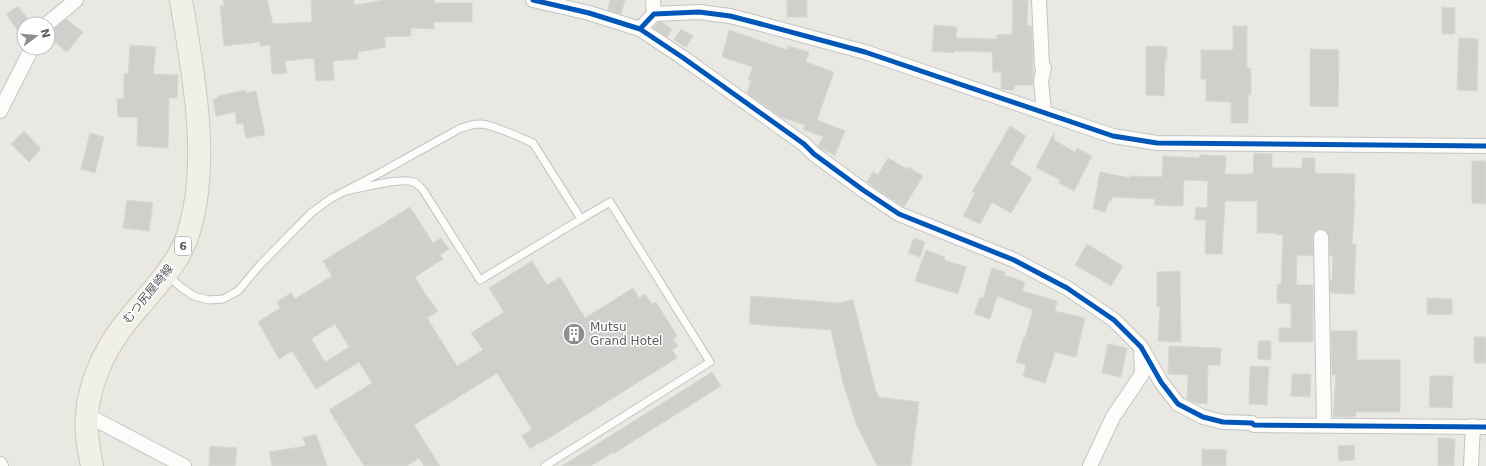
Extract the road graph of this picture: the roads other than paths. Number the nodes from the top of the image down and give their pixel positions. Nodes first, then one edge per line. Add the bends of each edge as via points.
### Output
1 (76, 0) edge
2 (181, 0) edge
3 (533, 0) edge
4 (653, 0) edge
5 (1039, 0) edge
6 (564, 3) edge
7 (654, 14) junction
8 (56, 17) edge
9 (640, 28) junction
10 (28, 56) edge
11 (0, 111) edge
12 (1044, 112) junction
13 (1486, 146) edge
14 (346, 191) junction
15 (582, 219) junction
16 (1321, 237) dead end
17 (166, 274) junction
18 (1141, 347) junction
19 (87, 415) junction
20 (1324, 426) junction
21 (1480, 427) edge
22 (92, 466) edge
23 (184, 466) edge
24 (545, 466) edge
25 (1090, 466) edge
26 (1470, 466) edge

1 - 8 street
2 - 17 main road, むつ尻屋崎線 / 6 via 193,73 199,160 197,195 190,228 180,255
3 - 6 street
4 - 7 street
5 - 12 street
6 - 9 street
7 - 9 street
7 - 12 street via 699,12 730,16 865,52
9 - 18 street via 899,214 1014,260 1067,288 1114,320
10 - 11 street
12 - 13 street via 1113,136 1157,143
14 - 15 lane via 446,135 470,125 483,124 522,137 533,144
14 - 15 lane via 391,182 415,182 423,190 480,280
14 - 17 lane via 330,199 311,214 238,291 223,299 210,300 194,296
15 - 24 lane via 610,202 710,362
16 - 20 street
17 - 19 main road, むつ尻屋崎線 / 6 via 120,330 102,361 93,384
18 - 20 street via 1161,382 1178,404 1203,417 1254,425
18 - 25 street via 1142,374 1113,417
19 - 22 main road, むつ尻屋崎線 / 6
19 - 23 street
20 - 21 street
21 - 26 street

